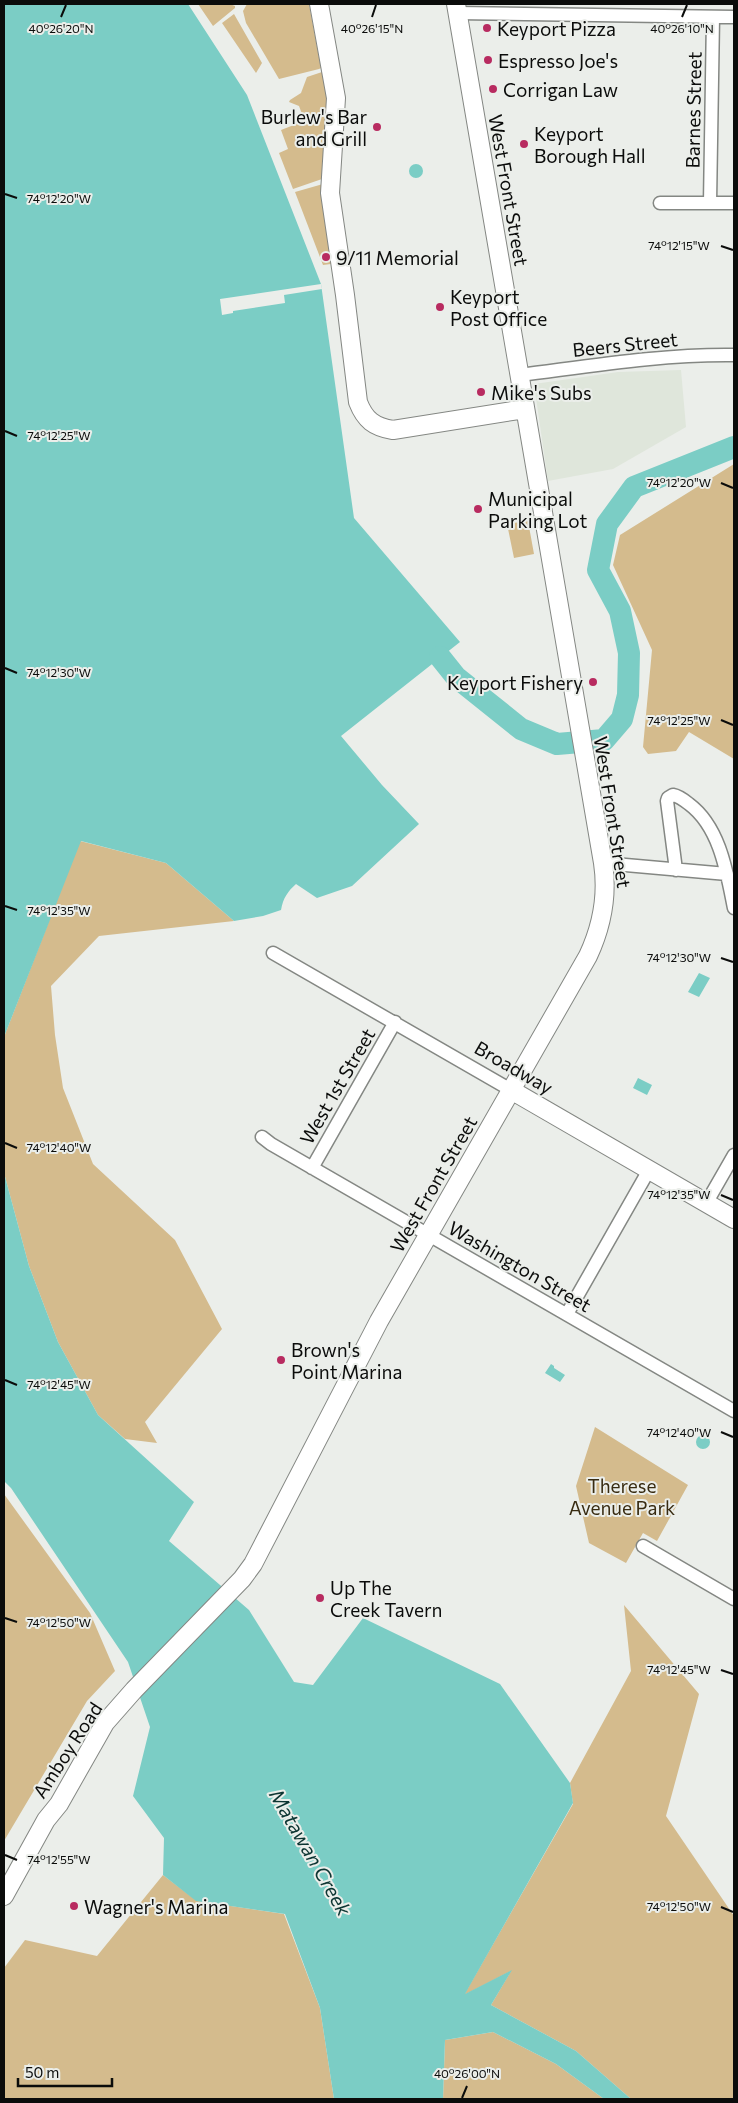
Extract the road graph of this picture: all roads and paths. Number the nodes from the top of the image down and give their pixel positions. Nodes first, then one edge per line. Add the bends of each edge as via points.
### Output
1 (319, 4) edge
2 (456, 8) edge
3 (713, 17) junction
4 (734, 17) edge
5 (660, 203) dead end
6 (710, 203) junction
7 (734, 204) edge
8 (734, 356) edge
9 (520, 375) junction
10 (525, 409) junction
11 (603, 863) junction
12 (676, 870) junction
13 (727, 874) junction
14 (734, 908) edge
15 (274, 952) dead end
16 (395, 1022) junction
17 (511, 1090) junction
18 (262, 1137) dead end
19 (734, 1155) edge
20 (312, 1168) junction
21 (649, 1170) junction
22 (707, 1202) junction
23 (734, 1218) edge
24 (427, 1234) junction
25 (567, 1314) junction
26 (734, 1411) edge
27 (643, 1546) dead end
28 (734, 1599) edge
29 (184, 1640) joint
30 (4, 1896) edge

1 - 10 main road via 336,98 330,193 362,414 375,425 393,430
2 - 3 street
2 - 9 main road, West Front Street
3 - 4 street
3 - 6 street, Barnes Street
5 - 6 street
6 - 7 street
8 - 9 street, Beers Street via 637,359
9 - 10 main road, West Front Street
10 - 11 main road, West Front Street
11 - 12 street
11 - 17 main road, West Front Street via 605,901 597,938
12 - 13 street
12 - 13 street via 667,801 673,795 704,817
13 - 14 street
15 - 16 street, Broadway
16 - 17 street, Broadway
16 - 20 street, West 1st Street
17 - 21 main road, Broadway
17 - 24 main road, West Front Street
18 - 20 street, Washington Street
19 - 22 street
20 - 24 street, Washington Street
21 - 22 main road, Broadway
21 - 25 street
22 - 23 main road, Broadway
24 - 25 street, Washington Street
24 - 29 main road, West Front Street via 253,1564
25 - 26 street, Washington Street
27 - 28 street
29 - 30 main road, Amboy Road via 105,1724

